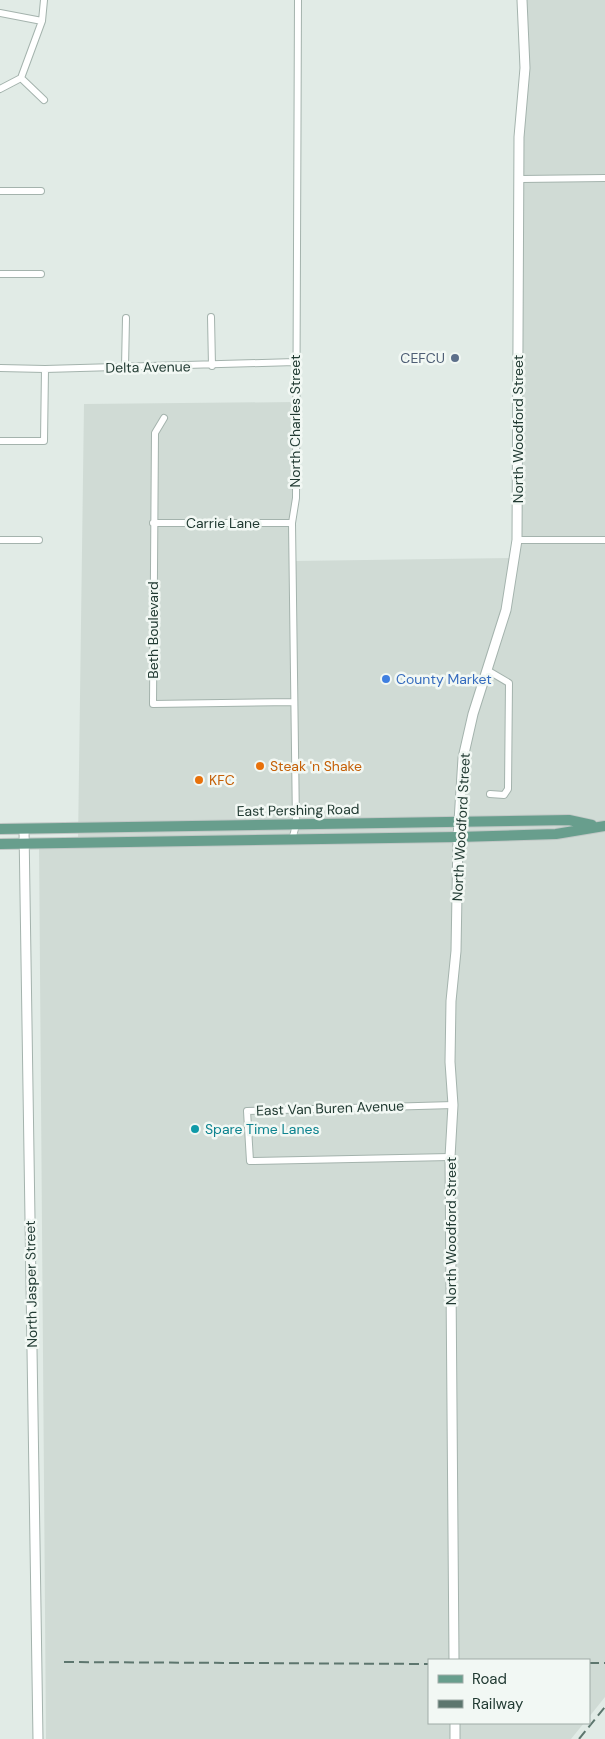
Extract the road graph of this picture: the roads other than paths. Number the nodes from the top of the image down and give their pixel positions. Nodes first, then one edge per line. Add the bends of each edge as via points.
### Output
1 (44, 0) edge
2 (298, 0) edge
3 (522, 0) edge
4 (0, 13) edge
5 (42, 22) junction
6 (21, 78) junction
7 (0, 89) edge
8 (44, 100) dead end
9 (605, 178) edge
10 (521, 179) junction
11 (0, 191) edge
12 (42, 191) dead end
13 (0, 274) edge
14 (41, 274) dead end
15 (211, 317) dead end
16 (126, 318) dead end
17 (295, 362) junction
18 (212, 366) junction
19 (125, 367) junction
20 (0, 368) edge
21 (45, 369) junction
22 (164, 418) dead end
23 (0, 442) edge
24 (292, 523) junction
25 (153, 524) junction
26 (0, 540) edge
27 (39, 540) dead end
28 (517, 540) junction
29 (605, 540) edge
30 (487, 670) junction
31 (294, 702) junction
32 (490, 794) dead end
33 (459, 823) junction
34 (296, 825) junction
35 (600, 826) edge
36 (0, 829) edge
37 (24, 829) junction
38 (458, 837) junction
39 (292, 840) junction
40 (25, 843) junction
41 (0, 844) edge
42 (453, 1105) junction
43 (450, 1157) junction
44 (454, 1659) edge
45 (455, 1724) edge
46 (38, 1739) edge
47 (455, 1739) edge

1 - 5 street
2 - 17 street, North Charles Street
3 - 10 street, North Woodford Street via 525,59 519,137
4 - 5 street
5 - 6 street
6 - 7 street
6 - 8 street
9 - 10 street
10 - 28 street, North Woodford Street
11 - 12 street
13 - 14 street
15 - 18 street
16 - 19 street
17 - 18 street, Delta Avenue
17 - 24 street, North Charles Street via 296,498
18 - 19 street, Delta Avenue
19 - 21 street, Delta Avenue
20 - 21 street, Delta Avenue
21 - 23 street via 44,441
22 - 25 street, Beth Boulevard via 155,433
24 - 25 street, Carrie Lane
24 - 31 street, North Charles Street
25 - 31 street, Beth Boulevard via 153,704
26 - 27 street
28 - 29 street
28 - 30 street, North Woodford Street via 506,610
30 - 32 street via 509,683 508,789 504,795
30 - 33 street, North Woodford Street via 463,758
31 - 34 street, North Charles Street
33 - 34 main road, East Pershing Road
33 - 35 main road, East Pershing Road via 569,820
33 - 38 street, North Woodford Street
34 - 37 main road, East Pershing Road
34 - 39 street, North Charles Street
35 - 38 main road, East Pershing Road via 556,834
36 - 37 main road, East Pershing Road
37 - 40 street, North Jasper Street
38 - 39 main road, East Pershing Road
38 - 42 street, North Woodford Street via 456,951 451,1001
39 - 40 main road, East Pershing Road
40 - 41 main road, East Pershing Road
40 - 46 street, North Jasper Street
42 - 43 street, North Woodford Street
42 - 43 street, East Van Buren Avenue via 248,1111 250,1161
43 - 44 street, North Woodford Street
45 - 47 street

